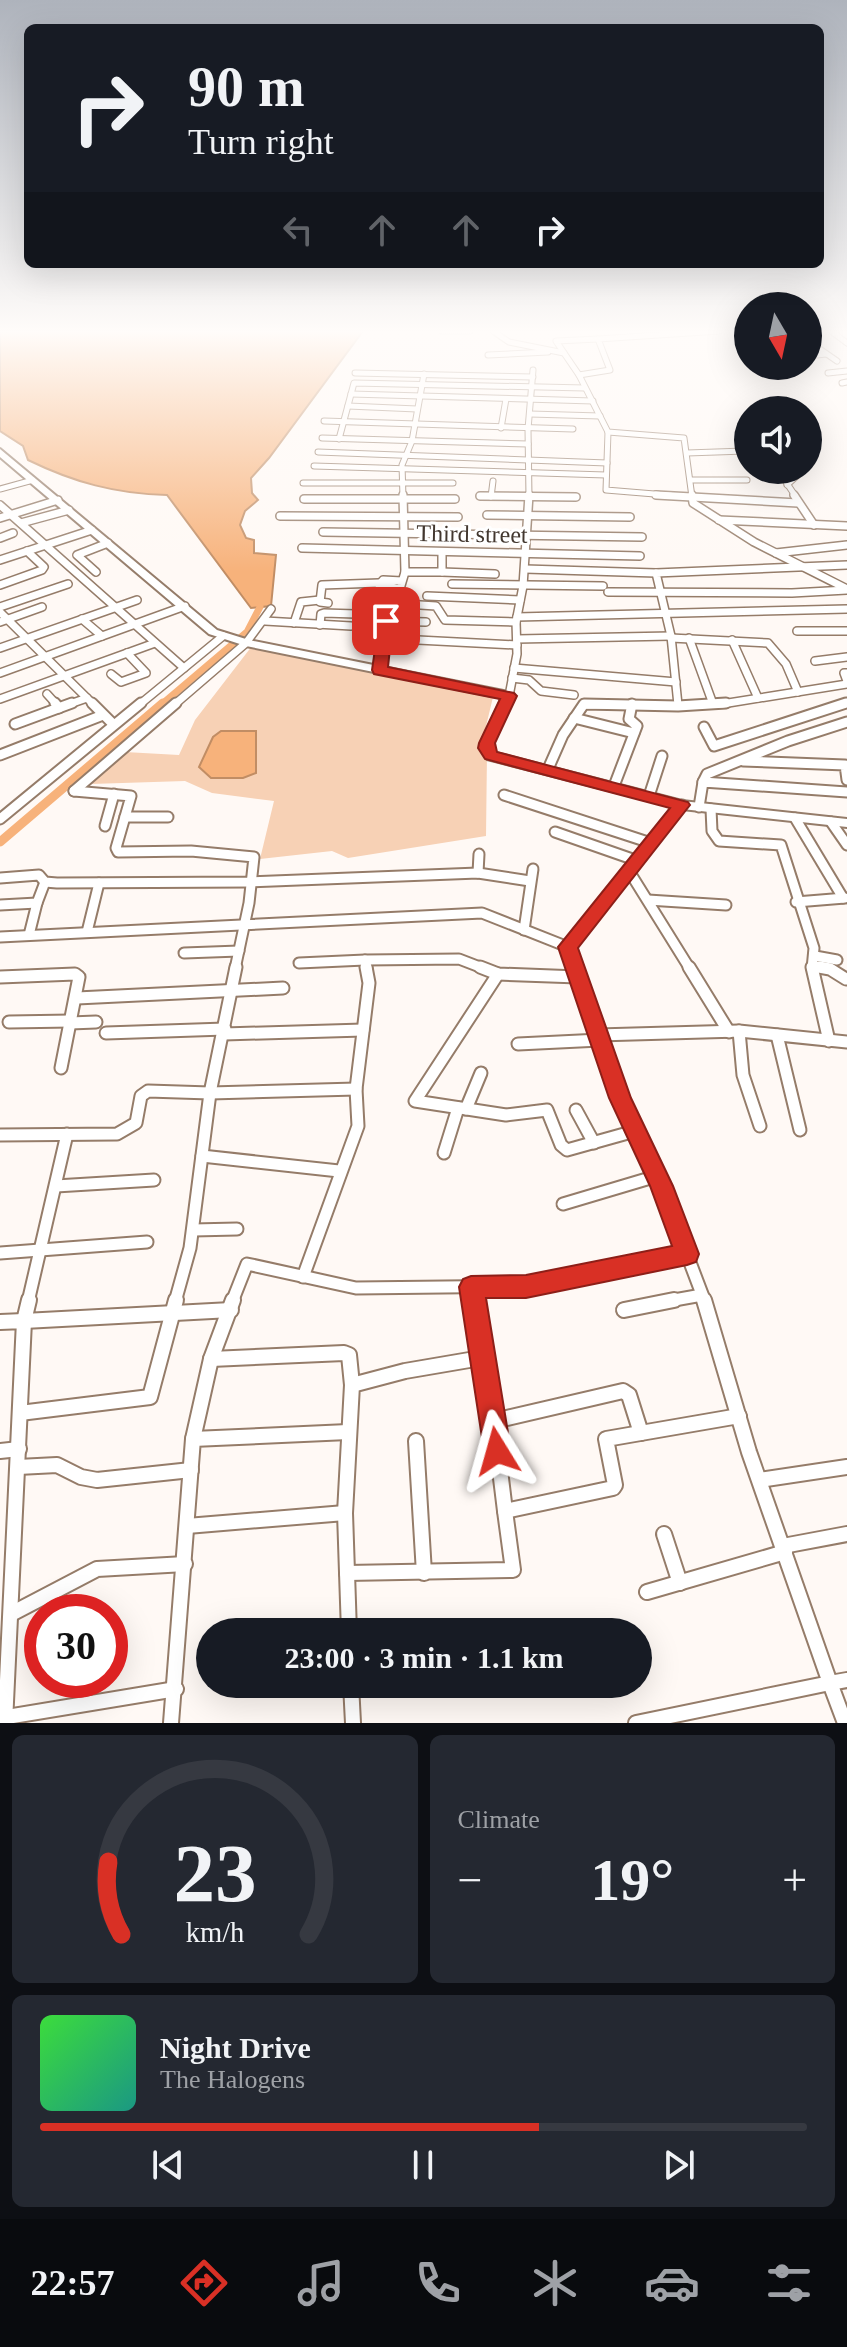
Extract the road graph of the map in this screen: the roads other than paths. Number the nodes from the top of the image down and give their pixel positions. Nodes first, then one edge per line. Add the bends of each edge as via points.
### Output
1 (346, 411) edge
2 (416, 411) edge
3 (504, 411) edge
4 (598, 411) edge
5 (530, 414) joint
6 (600, 416) junction
7 (324, 421) dead end
8 (343, 422) junction
9 (413, 424) junction
10 (501, 428) junction
11 (528, 429) junction
12 (573, 429) dead end
13 (608, 432) junction
14 (322, 438) dead end
15 (339, 439) junction
16 (412, 441) junction
17 (528, 444) junction
18 (734, 451) edge
19 (0, 452) edge
20 (318, 452) dead end
21 (687, 453) junction
22 (408, 455) junction
23 (530, 460) junction
24 (607, 463) junction
25 (314, 466) dead end
26 (403, 469) junction
27 (531, 473) junction
28 (606, 475) junction
29 (33, 480) junction
30 (691, 480) junction
31 (734, 480) edge
32 (493, 481) dead end
33 (303, 483) dead end
34 (453, 483) dead end
35 (404, 484) junction
36 (787, 485) edge
37 (0, 489) edge
38 (480, 496) dead end
39 (491, 497) junction
40 (530, 497) junction
41 (576, 497) dead end
42 (692, 497) junction
43 (304, 499) dead end
44 (404, 499) junction
45 (455, 499) dead end
46 (58, 500) junction
47 (798, 503) junction
48 (0, 505) edge
49 (69, 510) junction
50 (11, 515) junction
51 (487, 515) dead end
52 (280, 516) dead end
53 (529, 516) junction
54 (403, 517) junction
55 (458, 517) dead end
56 (630, 517) dead end
57 (0, 518) edge
58 (717, 520) junction
59 (21, 523) junction
60 (814, 525) junction
61 (847, 526) edge
62 (92, 530) junction
63 (323, 532) dead end
64 (13, 533) dead end
65 (403, 534) junction
66 (526, 534) junction
67 (642, 537) dead end
68 (0, 538) edge
69 (108, 543) junction
70 (45, 545) junction
71 (847, 545) edge
72 (302, 548) dead end
73 (27, 551) junction
74 (404, 551) junction
75 (442, 552) junction
76 (524, 553) junction
77 (776, 553) junction
78 (640, 556) dead end
79 (0, 560) edge
80 (847, 565) edge
81 (806, 568) junction
82 (525, 569) junction
83 (96, 572) dead end
84 (442, 572) junction
85 (656, 573) junction
86 (495, 574) dead end
87 (404, 577) junction
88 (68, 584) dead end
89 (452, 584) dead end
90 (0, 585) edge
91 (523, 586) junction
92 (847, 589) edge
93 (663, 593) junction
94 (427, 596) dead end
95 (137, 600) dead end
96 (520, 600) junction
97 (185, 606) junction
98 (42, 607) dead end
99 (116, 607) junction
100 (0, 609) edge
101 (271, 609) dead end
102 (847, 609) edge
103 (667, 614) junction
104 (386, 618) junction
105 (82, 619) junction
106 (516, 620) junction
107 (4, 621) edge
108 (265, 621) junction
109 (426, 622) dead end
110 (294, 623) junction
111 (134, 624) junction
112 (320, 625) junction
113 (351, 626) dead end
114 (797, 631) dead end
115 (847, 631) edge
116 (360, 633) dead end
117 (102, 636) junction
118 (671, 637) junction
119 (26, 638) junction
120 (689, 638) junction
121 (236, 640) junction
122 (418, 640) dead end
123 (732, 640) junction
124 (517, 642) junction
125 (155, 643) junction
126 (384, 646) junction
127 (0, 648) edge
128 (127, 653) junction
129 (45, 657) junction
130 (847, 657) edge
131 (815, 661) dead end
132 (184, 668) junction
133 (380, 670) junction
134 (0, 673) edge
135 (513, 673) junction
136 (847, 673) edge
137 (111, 674) dead end
138 (64, 676) junction
139 (676, 682) junction
140 (847, 682) edge
141 (798, 692) junction
142 (47, 694) dead end
143 (574, 695) dead end
144 (509, 696) junction
145 (87, 698) junction
146 (758, 698) junction
147 (0, 699) edge
148 (847, 703) edge
149 (632, 704) junction
150 (713, 704) junction
151 (678, 706) junction
152 (59, 708) junction
153 (103, 715) junction
154 (574, 718) junction
155 (847, 722) edge
156 (15, 724) dead end
157 (113, 724) junction
158 (704, 727) dead end
159 (634, 733) junction
160 (0, 755) edge
161 (662, 756) dead end
162 (739, 760) junction
163 (846, 766) edge
164 (548, 769) junction
165 (847, 780) edge
166 (703, 782) junction
167 (614, 786) junction
168 (847, 792) edge
169 (114, 794) junction
170 (504, 795) dead end
171 (649, 796) junction
172 (682, 805) junction
173 (705, 808) junction
174 (125, 817) junction
175 (168, 817) dead end
176 (795, 818) junction
177 (0, 819) edge
178 (831, 822) junction
179 (847, 823) edge
180 (105, 826) dead end
181 (555, 832) dead end
182 (651, 843) junction
183 (847, 845) edge
184 (479, 854) dead end
185 (633, 866) junction
186 (533, 869) dead end
187 (478, 873) junction
188 (0, 878) edge
189 (530, 881) junction
190 (45, 882) junction
191 (250, 882) junction
192 (99, 883) junction
193 (845, 898) edge
194 (648, 900) junction
195 (796, 902) junction
196 (37, 903) junction
197 (0, 905) edge
198 (726, 905) dead end
199 (244, 927) junction
200 (524, 930) junction
201 (87, 932) junction
202 (29, 935) junction
203 (0, 937) edge
204 (568, 947) junction
205 (239, 951) junction
206 (184, 953) dead end
207 (365, 960) junction
208 (837, 960) dead end
209 (814, 961) junction
210 (299, 963) dead end
211 (498, 974) junction
212 (0, 977) edge
213 (578, 977) junction
214 (846, 979) edge
215 (283, 988) dead end
216 (230, 991) junction
217 (77, 998) junction
218 (9, 1022) dead end
219 (71, 1022) junction
220 (96, 1022) dead end
221 (363, 1030) junction
222 (224, 1031) junction
223 (734, 1032) junction
224 (106, 1033) dead end
225 (777, 1035) junction
226 (599, 1038) junction
227 (829, 1041) junction
228 (847, 1042) edge
229 (518, 1044) dead end
230 (61, 1068) dead end
231 (481, 1073) dead end
232 (356, 1089) junction
233 (210, 1093) junction
234 (462, 1109) junction
235 (576, 1110) dead end
236 (760, 1126) dead end
237 (800, 1130) dead end
238 (635, 1131) junction
239 (67, 1134) junction
240 (0, 1135) edge
241 (594, 1143) junction
242 (444, 1153) dead end
243 (202, 1156) junction
244 (339, 1171) junction
245 (657, 1176) junction
246 (154, 1180) dead end
247 (56, 1186) junction
248 (563, 1204) dead end
249 (237, 1229) dead end
250 (193, 1230) junction
251 (147, 1242) dead end
252 (41, 1248) junction
253 (0, 1253) edge
254 (687, 1254) junction
255 (303, 1277) junction
256 (471, 1287) junction
257 (702, 1295) junction
258 (231, 1310) junction
259 (624, 1310) dead end
260 (175, 1312) junction
261 (24, 1321) junction
262 (0, 1322) edge
263 (481, 1358) junction
264 (211, 1359) junction
265 (352, 1385) junction
266 (20, 1413) junction
267 (739, 1416) junction
268 (494, 1421) junction
269 (348, 1432) junction
270 (641, 1433) junction
271 (193, 1439) junction
272 (416, 1441) dead end
273 (19, 1449) junction
274 (0, 1451) edge
275 (18, 1467) junction
276 (847, 1467) edge
277 (191, 1470) junction
278 (760, 1480) junction
279 (505, 1511) junction
280 (345, 1513) junction
281 (187, 1526) junction
282 (664, 1534) dead end
283 (847, 1534) edge
284 (784, 1549) junction
285 (185, 1564) junction
286 (347, 1573) junction
287 (424, 1573) junction
288 (680, 1583) junction
289 (647, 1592) dead end
290 (11, 1614) junction
291 (349, 1618) edge
292 (847, 1680) edge
293 (830, 1683) junction
294 (176, 1689) junction
295 (352, 1698) edge
296 (4, 1719) edge
297 (171, 1723) edge
298 (353, 1723) edge
299 (636, 1723) edge
300 (845, 1723) edge

1 - 8 street
2 - 9 street
3 - 10 street
4 - 6 street
5 - 6 street
5 - 11 street
6 - 13 street
7 - 8 street
8 - 9 street
8 - 15 street
9 - 10 street
9 - 16 street
10 - 11 street
11 - 12 street
11 - 17 street
13 - 21 street via 684,438
13 - 24 street
14 - 15 street
15 - 16 street
16 - 17 street
16 - 22 street
17 - 23 street
18 - 21 street
19 - 29 street
20 - 22 street
21 - 30 street
22 - 23 street
22 - 26 street
23 - 24 street
23 - 27 street
24 - 28 street
25 - 26 street
26 - 27 street
26 - 35 street
27 - 28 street
27 - 40 street
28 - 42 street via 609,492
29 - 37 street
29 - 46 street
30 - 31 street
30 - 42 street
32 - 39 street
33 - 35 street
34 - 35 street
35 - 44 street
36 - 47 street
38 - 39 street
39 - 40 street
40 - 41 street
40 - 53 street
42 - 47 street
42 - 58 street
43 - 44 street
44 - 45 street
44 - 54 street
46 - 49 street
46 - 50 street
47 - 60 street
48 - 50 street
49 - 59 street
49 - 62 street
50 - 57 street
50 - 59 street
51 - 53 street
52 - 54 street
53 - 56 street
53 - 66 street
54 - 55 street
54 - 65 street
58 - 60 street
58 - 77 street
59 - 70 street
60 - 61 street
62 - 69 street
62 - 70 street
63 - 65 street
64 - 68 street
65 - 66 street
65 - 74 street
66 - 67 street
66 - 76 street
69 - 83 street via 77,555
69 - 97 street
70 - 73 street
70 - 99 street
71 - 77 street
72 - 74 street, Third street
73 - 79 street
73 - 90 street via 42,570
74 - 75 street, Third street
74 - 87 street
75 - 76 street, Third street
75 - 84 street
76 - 78 street, Third street
76 - 82 street
77 - 81 street
80 - 81 street
81 - 85 street
81 - 92 street
82 - 85 street
82 - 91 street
84 - 86 street
84 - 87 street
85 - 93 street
87 - 110 street via 322,585 324,602 301,602
88 - 100 street
89 - 91 street
91 - 93 street
91 - 96 street
92 - 93 street
93 - 103 street
94 - 96 street
95 - 99 street
96 - 106 street
97 - 111 street
97 - 121 street via 213,632
98 - 107 street
99 - 105 street
99 - 111 street
100 - 107 street
101 - 108 street
102 - 103 street
103 - 106 street
103 - 118 street
104 - 106 street via 390,601 436,606 445,620
104 - 109 street
104 - 112 street via 324,613
104 - 126 street
105 - 117 street
105 - 119 street
106 - 124 street
107 - 119 street
108 - 110 street
108 - 121 street
110 - 112 street
111 - 117 street
111 - 125 street
112 - 113 street
114 - 115 street
116 - 126 street via 360,643
117 - 129 street
118 - 120 street
118 - 124 street
118 - 139 street
119 - 127 street
119 - 129 street
120 - 123 street
120 - 150 street
121 - 132 street
121 - 133 street
121 - 169 street via 74,791
122 - 124 street
123 - 141 street via 773,646
123 - 146 street
124 - 135 street
125 - 128 street
125 - 132 street
126 - 133 street
128 - 137 street via 146,673 121,682
128 - 138 street
129 - 134 street
129 - 138 street
130 - 131 street
132 - 157 street
133 - 144 street
135 - 139 street
135 - 143 street via 541,691
135 - 144 street
136 - 140 street
138 - 145 street
138 - 147 street
139 - 151 street
140 - 141 street
141 - 146 street
142 - 152 street
144 - 164 street via 487,750 499,759
145 - 152 street
145 - 153 street
146 - 150 street
148 - 158 street via 714,746
149 - 151 street
149 - 154 street via 584,704
149 - 159 street via 629,719 637,726
150 - 151 street
152 - 156 street
153 - 157 street
153 - 160 street
154 - 159 street
154 - 164 street
155 - 162 street
157 - 177 street
159 - 167 street
161 - 171 street
162 - 163 street
162 - 166 street via 707,774
163 - 165 street
164 - 167 street
166 - 168 street
166 - 173 street
167 - 171 street
169 - 174 street via 131,796
169 - 180 street
170 - 182 street
171 - 172 street
172 - 173 street
172 - 182 street
173 - 176 street
173 - 195 street via 719,841 781,845
174 - 175 street
174 - 191 street via 118,852 254,857
176 - 178 street
176 - 193 street
178 - 179 street
178 - 183 street
181 - 185 street
182 - 185 street
184 - 187 street
185 - 194 street
185 - 204 street
186 - 189 street
187 - 189 street
187 - 191 street
188 - 190 street via 39,875
189 - 200 street
190 - 192 street
190 - 196 street
191 - 192 street
191 - 199 street
192 - 201 street
193 - 195 street
194 - 198 street
194 - 223 street
195 - 209 street
196 - 197 street
196 - 202 street
199 - 200 street via 482,913
199 - 201 street
199 - 205 street
200 - 204 street
201 - 202 street
202 - 203 street
204 - 213 street
205 - 206 street
205 - 216 street
207 - 210 street
207 - 211 street via 459,959
207 - 221 street via 369,983
208 - 209 street
209 - 214 street
209 - 227 street
211 - 213 street
211 - 234 street via 415,1101
212 - 217 street via 75,974
213 - 226 street
215 - 216 street
216 - 217 street
216 - 222 street
217 - 219 street
218 - 219 street
219 - 220 street
219 - 230 street
221 - 222 street
221 - 232 street
222 - 224 street
222 - 233 street
223 - 225 street
223 - 226 street
223 - 236 street
225 - 227 street
225 - 237 street
226 - 229 street
226 - 238 street
227 - 228 street
231 - 234 street
232 - 233 street
232 - 244 street via 358,1126
233 - 239 street via 148,1091 141,1096 136,1123 127,1130
233 - 243 street
234 - 241 street via 506,1115 547,1110 567,1150
234 - 242 street
235 - 241 street
238 - 241 street
238 - 245 street
239 - 240 street
239 - 247 street
243 - 244 street
243 - 250 street
244 - 255 street
245 - 248 street
245 - 254 street
246 - 247 street
247 - 252 street
249 - 250 street
250 - 260 street
251 - 252 street
252 - 253 street
252 - 261 street
254 - 256 street via 526,1286
254 - 257 street
255 - 256 street via 356,1288
255 - 258 street via 247,1264
256 - 263 street
257 - 259 street
257 - 267 street
258 - 260 street
258 - 264 street
260 - 261 street
260 - 266 street via 150,1397
261 - 262 street
261 - 266 street
263 - 265 street
263 - 268 street
264 - 265 street via 344,1353 349,1355
264 - 271 street
265 - 269 street
266 - 273 street
267 - 270 street
267 - 278 street
268 - 270 street via 623,1391
268 - 279 street
269 - 271 street
269 - 280 street
270 - 279 street via 606,1439 615,1485 610,1489
271 - 277 street
272 - 287 street
273 - 274 street
273 - 275 street
275 - 277 street via 57,1465 97,1480
275 - 290 street
276 - 278 street
277 - 281 street
278 - 284 street
279 - 287 street via 513,1570
280 - 281 street
280 - 286 street
281 - 285 street
282 - 288 street
283 - 284 street
284 - 288 street
284 - 293 street
285 - 290 street via 97,1569
285 - 294 street
286 - 287 street
286 - 291 street
288 - 289 street
290 - 296 street
292 - 293 street
293 - 299 street
293 - 300 street
294 - 296 street
294 - 297 street
295 - 298 street

